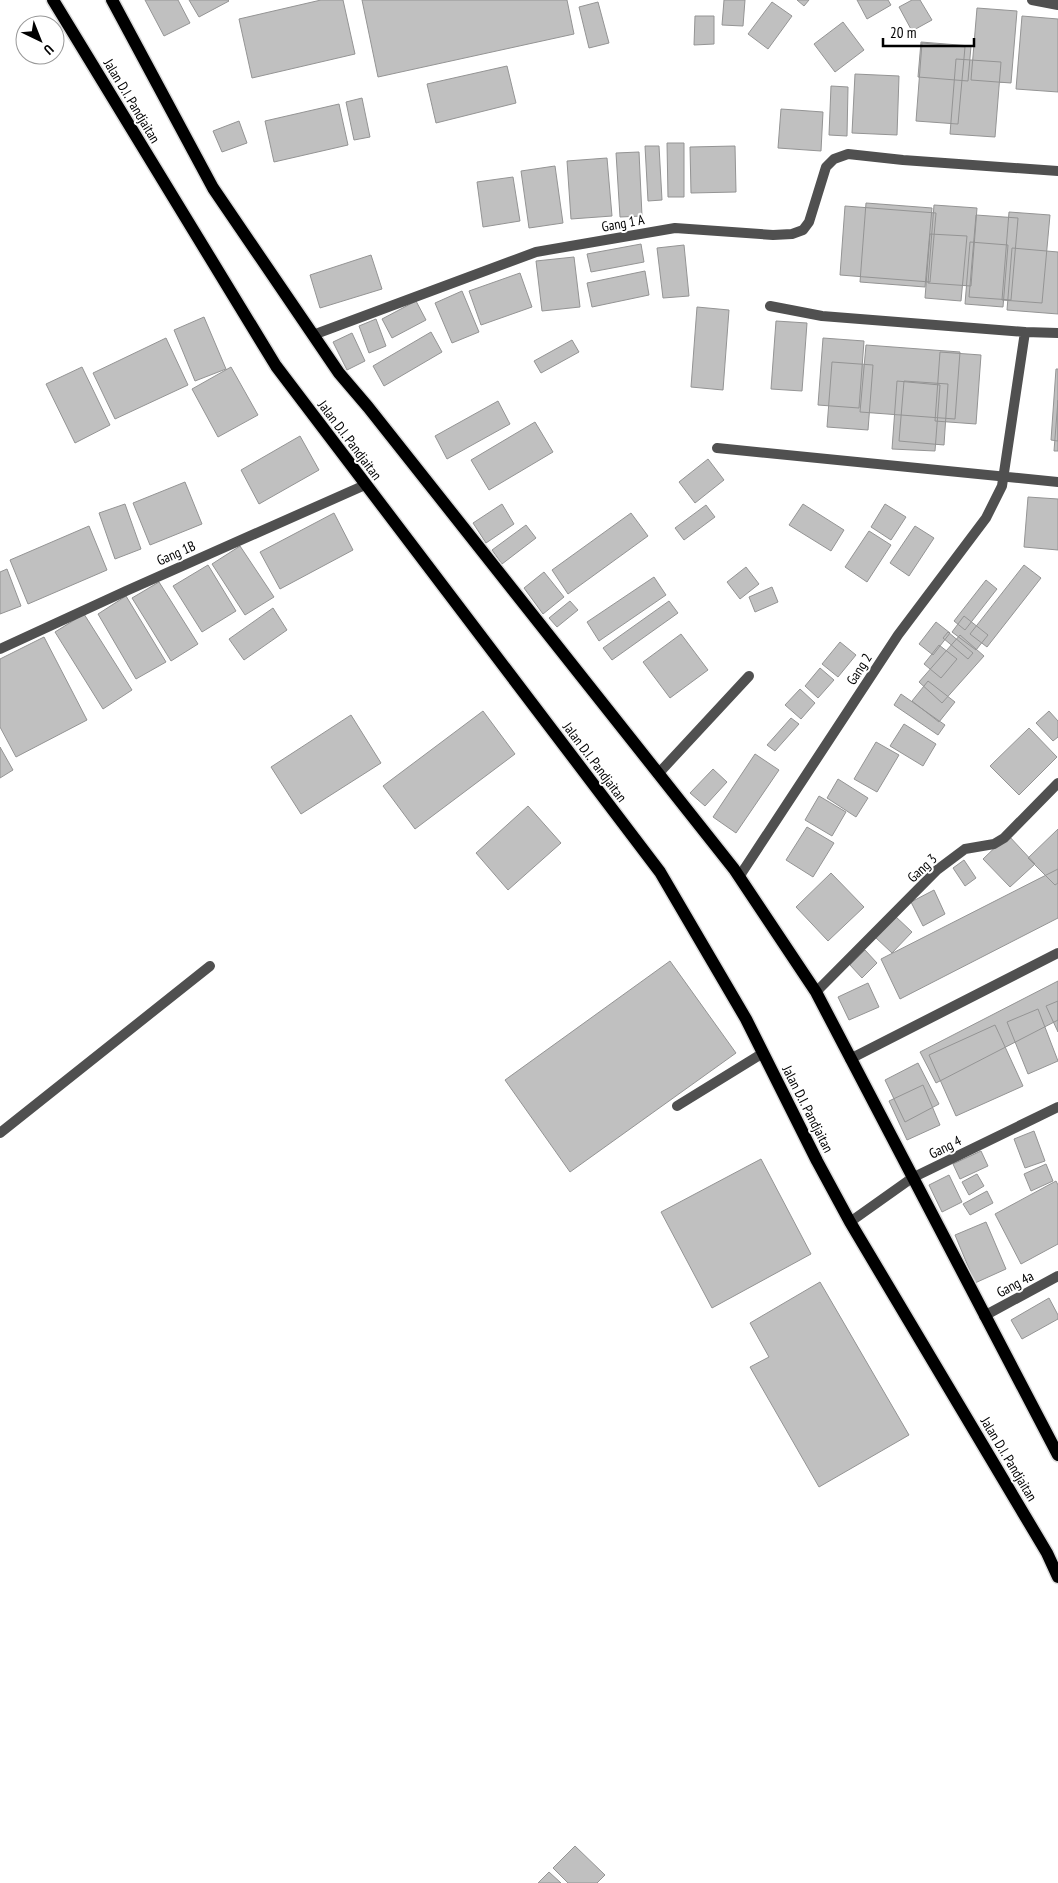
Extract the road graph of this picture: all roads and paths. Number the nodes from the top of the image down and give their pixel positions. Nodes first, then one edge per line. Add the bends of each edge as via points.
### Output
1 (53, 0) edge
2 (112, 0) edge
3 (1032, 0) edge
4 (1058, 5) edge
5 (1058, 171) edge
6 (770, 306) dead end
7 (1025, 332) junction
8 (1058, 333) edge
9 (313, 334) junction
10 (717, 448) dead end
11 (1004, 478) junction
12 (1058, 482) edge
13 (365, 485) junction
14 (0, 649) edge
15 (750, 676) dead end
16 (658, 774) junction
17 (1058, 783) edge
18 (739, 878) junction
19 (1058, 953) edge
20 (210, 966) dead end
21 (816, 992) junction
22 (763, 1053) junction
23 (850, 1059) junction
24 (677, 1106) dead end
25 (1058, 1107) edge
26 (0, 1133) edge
27 (912, 1178) junction
28 (850, 1222) junction
29 (1058, 1276) edge
30 (984, 1316) junction
31 (1058, 1455) edge
32 (1058, 1577) edge

1 - 13 main road, Jalan D.I. Pandjaitan via 276,366
2 - 9 main road, Jalan D.I. Pandjaitan via 213,188
3 - 4 street
5 - 9 street, Gang 1 A via 848,154 834,159 826,167 809,222 792,234 675,228 536,252
6 - 7 street via 822,316
7 - 8 street
7 - 11 street, Gang 2
9 - 16 main road, Jalan D.I. Pandjaitan via 339,373
10 - 11 street
11 - 12 street
11 - 18 street, Gang 2 via 986,518 898,635
13 - 14 street, Gang 1B
13 - 22 main road, Jalan D.I. Pandjaitan via 660,872
15 - 16 street
16 - 18 main road, Jalan D.I. Pandjaitan
17 - 21 street, Gang 3 via 1004,838 994,844 964,849 937,870
18 - 21 main road, Jalan D.I. Pandjaitan
19 - 23 street
20 - 26 street
21 - 23 main road, Jalan D.I. Pandjaitan
22 - 24 street
22 - 28 main road, Jalan D.I. Pandjaitan
23 - 27 main road, Jalan D.I. Pandjaitan
25 - 27 street, Gang 4
27 - 28 street, Gang 4
27 - 30 main road, Jalan D.I. Pandjaitan
28 - 32 main road, Jalan D.I. Pandjaitan via 1047,1553
29 - 30 street, Gang 4a
30 - 31 main road, Jalan D.I. Pandjaitan

